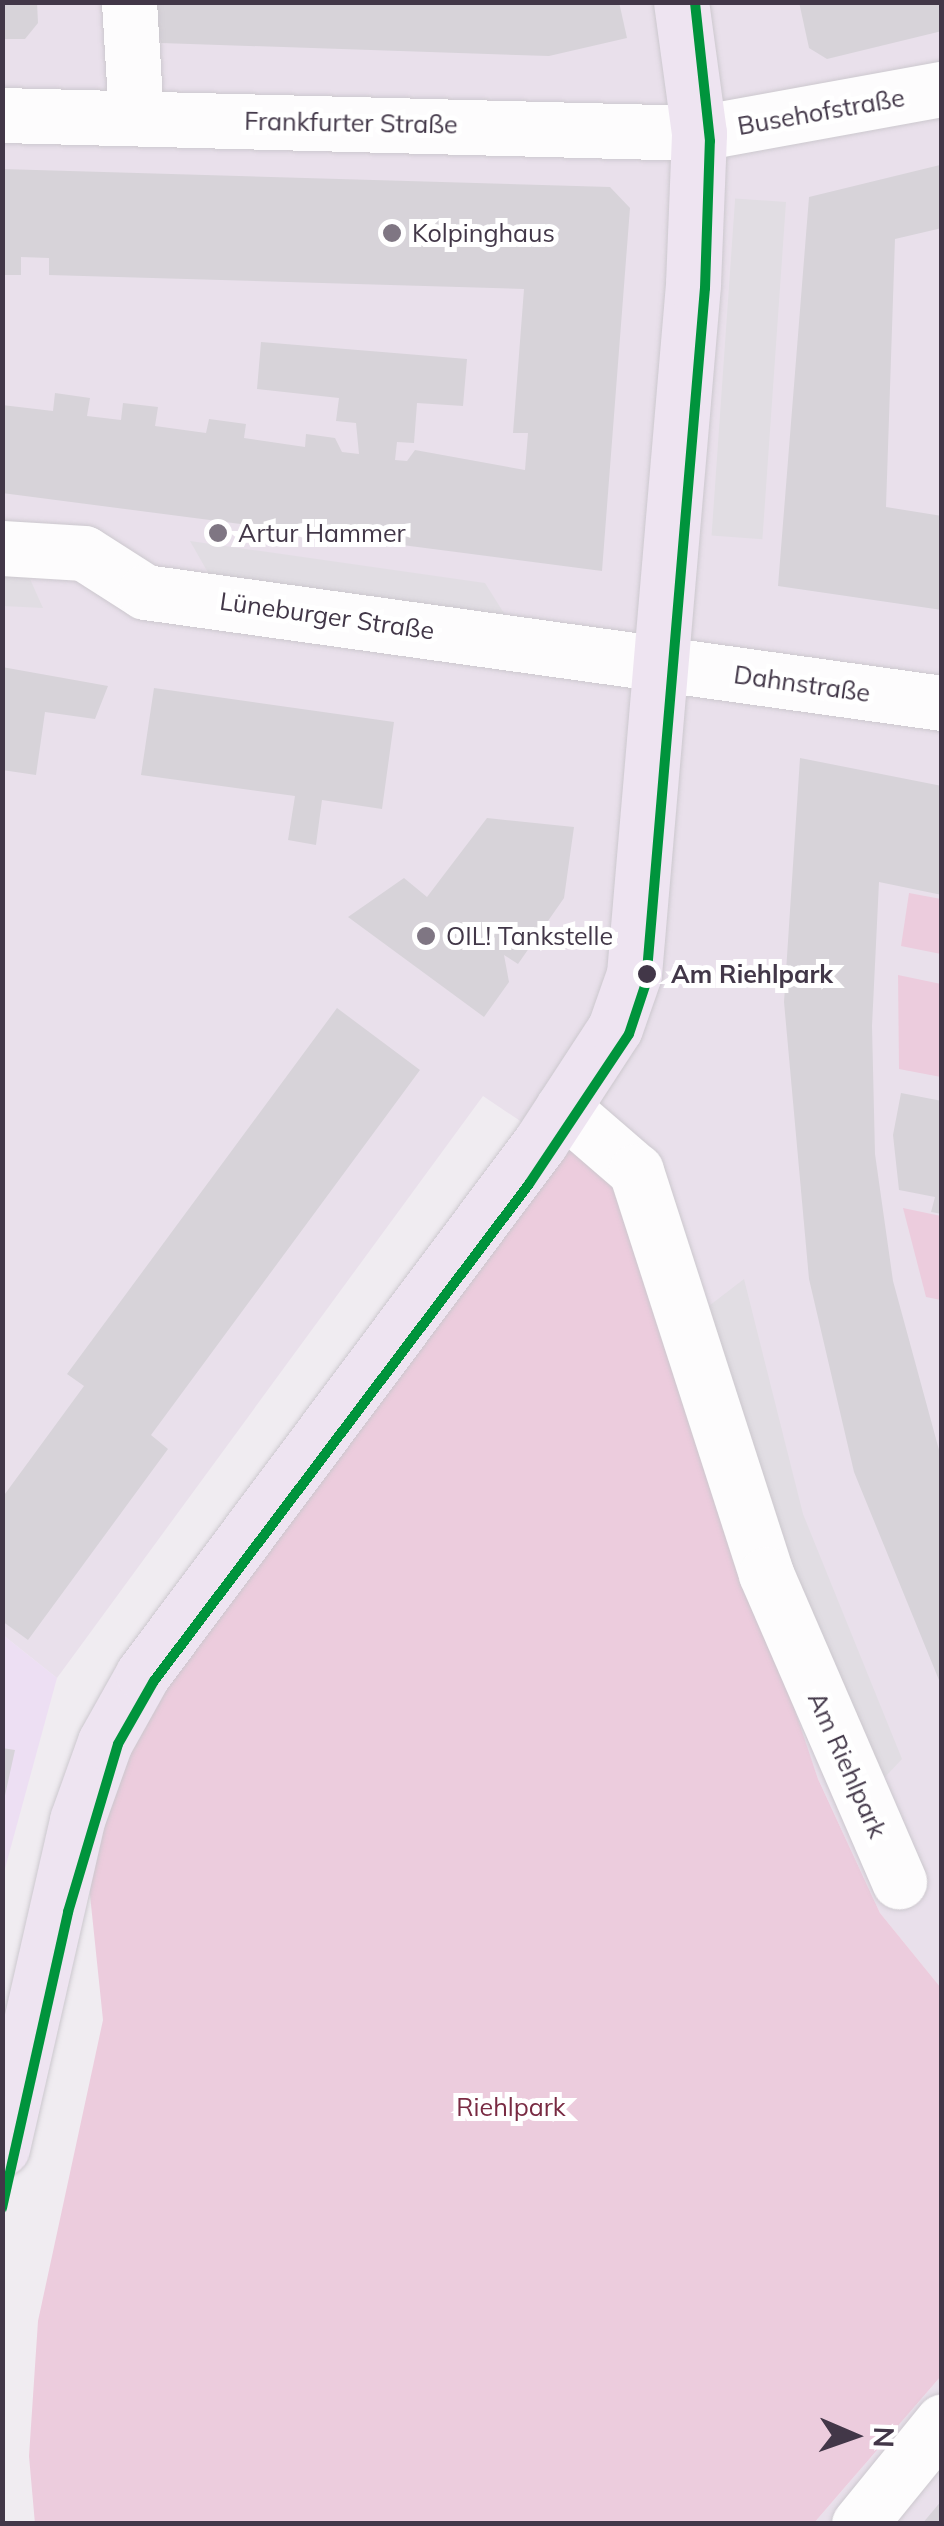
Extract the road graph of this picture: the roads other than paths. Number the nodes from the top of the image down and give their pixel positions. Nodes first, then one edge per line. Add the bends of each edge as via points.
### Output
1 (129, 2) edge
2 (682, 2) edge
3 (942, 89) edge
4 (2, 115) edge
5 (136, 118) junction
6 (699, 132) junction
7 (2, 548) edge
8 (662, 663) junction
9 (942, 702) edge
10 (563, 1108) junction
11 (899, 1881) dead end
12 (2, 2148) edge
13 (942, 2422) edge
14 (859, 2524) edge

1 - 5 street
2 - 6 main road
3 - 6 street, Busehofstraße
4 - 5 street, Frankfurter Straße
5 - 6 street, Frankfurter Straße
6 - 8 main road
7 - 8 street, Lüneburger Straße via 84,553 146,592
8 - 9 street, Dahnstraße
8 - 10 main road via 634,974 616,1028
10 - 11 street, Am Riehlpark via 636,1171 766,1574
10 - 12 main road via 142,1674 105,1742 77,1820
13 - 14 street

